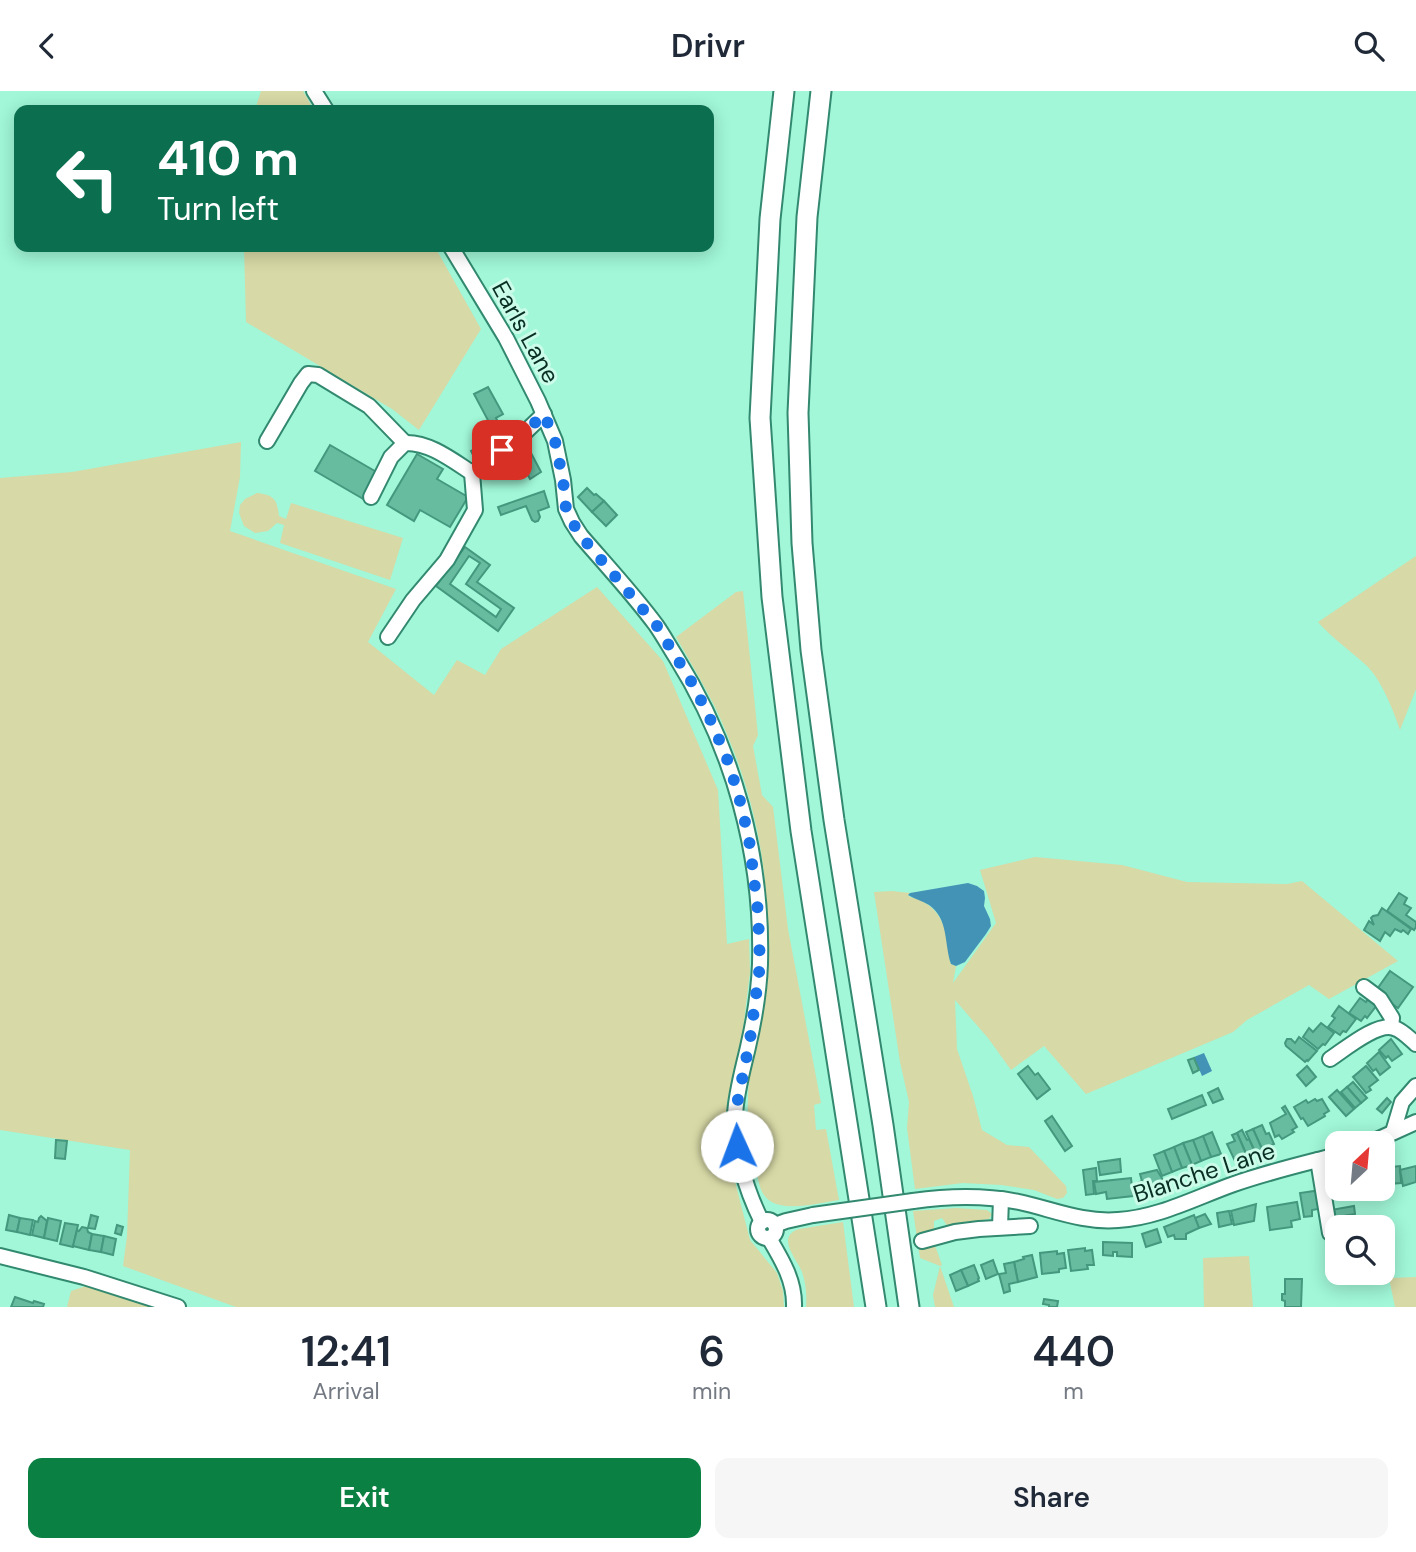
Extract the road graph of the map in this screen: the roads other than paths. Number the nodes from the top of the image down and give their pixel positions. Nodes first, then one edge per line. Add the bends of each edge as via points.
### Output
1 (783, 91) edge
2 (821, 91) edge
3 (454, 252) edge
4 (544, 414) junction
5 (267, 441) dead end
6 (405, 443) junction
7 (472, 473) junction
8 (371, 497) dead end
9 (388, 637) dead end
10 (1364, 987) dead end
11 (1391, 1027) junction
12 (1416, 1044) edge
13 (1330, 1059) dead end
14 (1416, 1086) edge
15 (1414, 1127) edge
16 (1393, 1131) edge
17 (1395, 1132) edge
18 (1325, 1158) edge
19 (1318, 1160) junction
20 (1001, 1199) junction
21 (1327, 1215) edge
22 (1030, 1226) dead end
23 (1000, 1227) junction
24 (769, 1228) junction
25 (922, 1241) dead end
26 (0, 1256) edge
27 (178, 1307) edge
28 (794, 1307) edge
29 (876, 1307) edge
30 (909, 1307) edge

1 - 29 highway via 770,219 760,418 772,597 801,831
2 - 30 highway via 807,217 799,413 802,543 834,820
3 - 4 street, Earls Lane via 506,338
4 - 7 street
4 - 24 street, Earls Lane via 555,441 572,522 657,626 694,686 724,750 740,801 758,912 760,965 735,1114 746,1187
5 - 6 street via 308,374 318,375 369,406
6 - 7 street via 445,455
6 - 8 street via 391,457
7 - 9 street via 475,510 447,560
10 - 11 street via 1380,999 1392,1018
11 - 12 street
11 - 13 street via 1376,1029
14 - 16 street via 1402,1102
15 - 17 street
18 - 19 street, Blanche Lane
19 - 20 street, Blanche Lane via 1129,1219 1080,1218
19 - 21 street
20 - 23 street
20 - 24 street, Blanche Lane, bridge via 941,1197 813,1215
22 - 23 street
23 - 25 street
24 - 28 street via 790,1279
26 - 27 street

